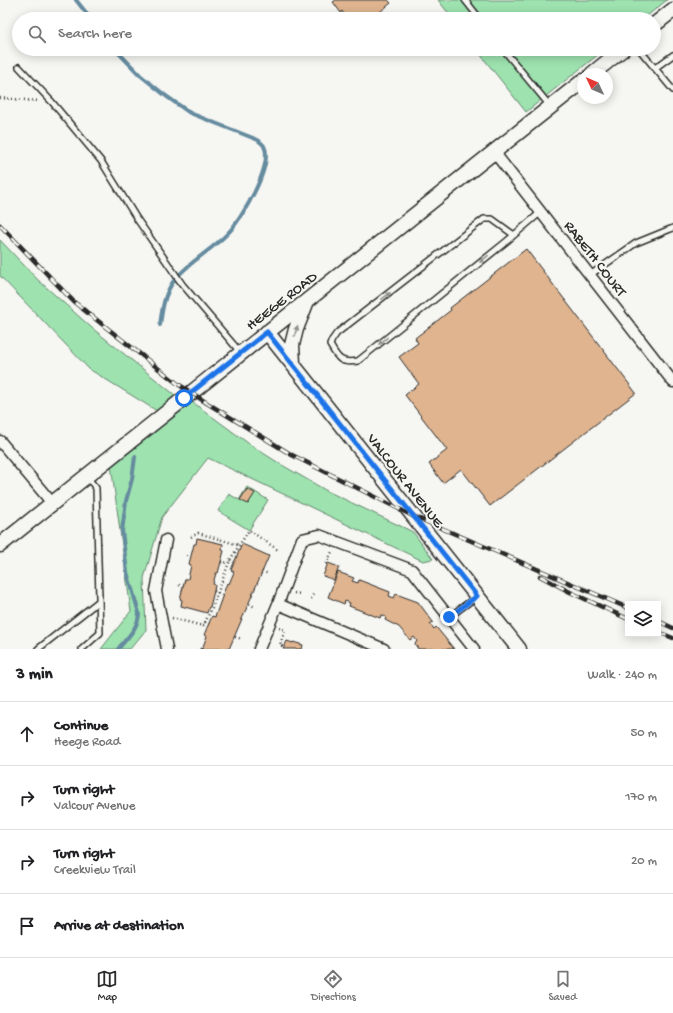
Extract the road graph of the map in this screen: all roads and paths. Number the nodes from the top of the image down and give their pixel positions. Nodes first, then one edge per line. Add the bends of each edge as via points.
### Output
1 (465, 0) edge
2 (673, 10) edge
3 (474, 12) edge
4 (661, 19) edge
5 (673, 55) edge
6 (509, 56) edge
7 (614, 56) edge
8 (645, 56) edge
9 (19, 67) dead end
10 (599, 68) edge
11 (655, 68) junction
12 (577, 86) edge
13 (673, 90) edge
14 (0, 98) edge
15 (52, 102) junction
16 (550, 107) junction
17 (494, 152) junction
18 (541, 212) junction
19 (673, 228) edge
20 (514, 235) junction
21 (590, 275) junction
22 (307, 300) junction
23 (267, 332) junction
24 (241, 353) junction
25 (293, 363) junction
26 (673, 382) edge
27 (0, 441) edge
28 (87, 476) junction
29 (52, 503) junction
30 (191, 537) dead end
31 (166, 540) dead end
32 (0, 545) edge
33 (239, 545) junction
34 (278, 550) dead end
35 (332, 552) dead end
36 (187, 555) dead end
37 (191, 555) dead end
38 (221, 562) dead end
39 (229, 562) junction
40 (234, 562) dead end
41 (326, 564) dead end
42 (262, 571) dead end
43 (268, 574) dead end
44 (179, 585) dead end
45 (183, 586) dead end
46 (214, 591) dead end
47 (218, 592) junction
48 (314, 592) dead end
49 (294, 593) dead end
50 (301, 594) dead end
51 (222, 595) dead end
52 (477, 596) junction
53 (311, 599) dead end
54 (99, 601) junction
55 (249, 604) dead end
56 (278, 604) junction
57 (255, 607) dead end
58 (161, 616) junction
59 (449, 617) junction
60 (205, 622) junction
61 (209, 624) dead end
62 (280, 628) dead end
63 (235, 637) dead end
64 (242, 639) dead end
65 (38, 649) edge
66 (82, 649) edge
67 (167, 649) edge
68 (259, 649) edge
69 (281, 649) edge
70 (384, 649) edge
71 (474, 649) edge
72 (519, 649) edge

1 - 3 lane
2 - 4 street
5 - 11 lane
6 - 16 lane
7 - 10 street
8 - 11 lane
9 - 15 lane
11 - 13 lane
12 - 16 street, HEEGE ROAD
14 - 15 path
15 - 24 lane via 100,161 182,284
16 - 17 street, HEEGE ROAD
17 - 18 street, RABETH COURT
17 - 22 street, HEEGE ROAD
18 - 20 lane
18 - 21 street, RABETH COURT
19 - 21 lane via 636,243
20 -> 20 lane via 358,361 349,363 336,355 330,345 337,333 484,219 492,219
21 - 26 street, RABETH COURT
22 - 23 street, HEEGE ROAD
25 -> 22 street via 292,345
23 - 24 street, HEEGE ROAD
23 - 25 street, VALCOUR AVENUE
24 - 28 street, HEEGE ROAD
25 - 52 street, VALCOUR AVENUE
27 - 29 street
28 - 29 street, HEEGE ROAD
28 - 54 lane via 96,488
29 - 32 street, HEEGE ROAD
30 - 33 path via 198,533
31 - 58 street via 156,591
33 - 34 path via 249,530
33 - 39 path
35 - 41 path
36 - 37 path
38 - 39 path
39 - 40 path
39 - 47 path
42 - 43 path
44 - 45 path
46 - 47 path
47 - 51 path
47 - 60 path
48 - 53 path
49 - 50 path
52 - 59 lane
52 - 72 street, VALCOUR AVENUE
54 - 65 lane
54 - 66 lane via 100,633
55 - 57 path
56 - 59 street via 302,539 319,535 412,570
56 - 68 street
56 - 70 street
58 - 60 path via 202,626
58 - 67 street
59 - 71 street
60 - 61 path
62 - 69 path via 285,630
63 - 64 path

